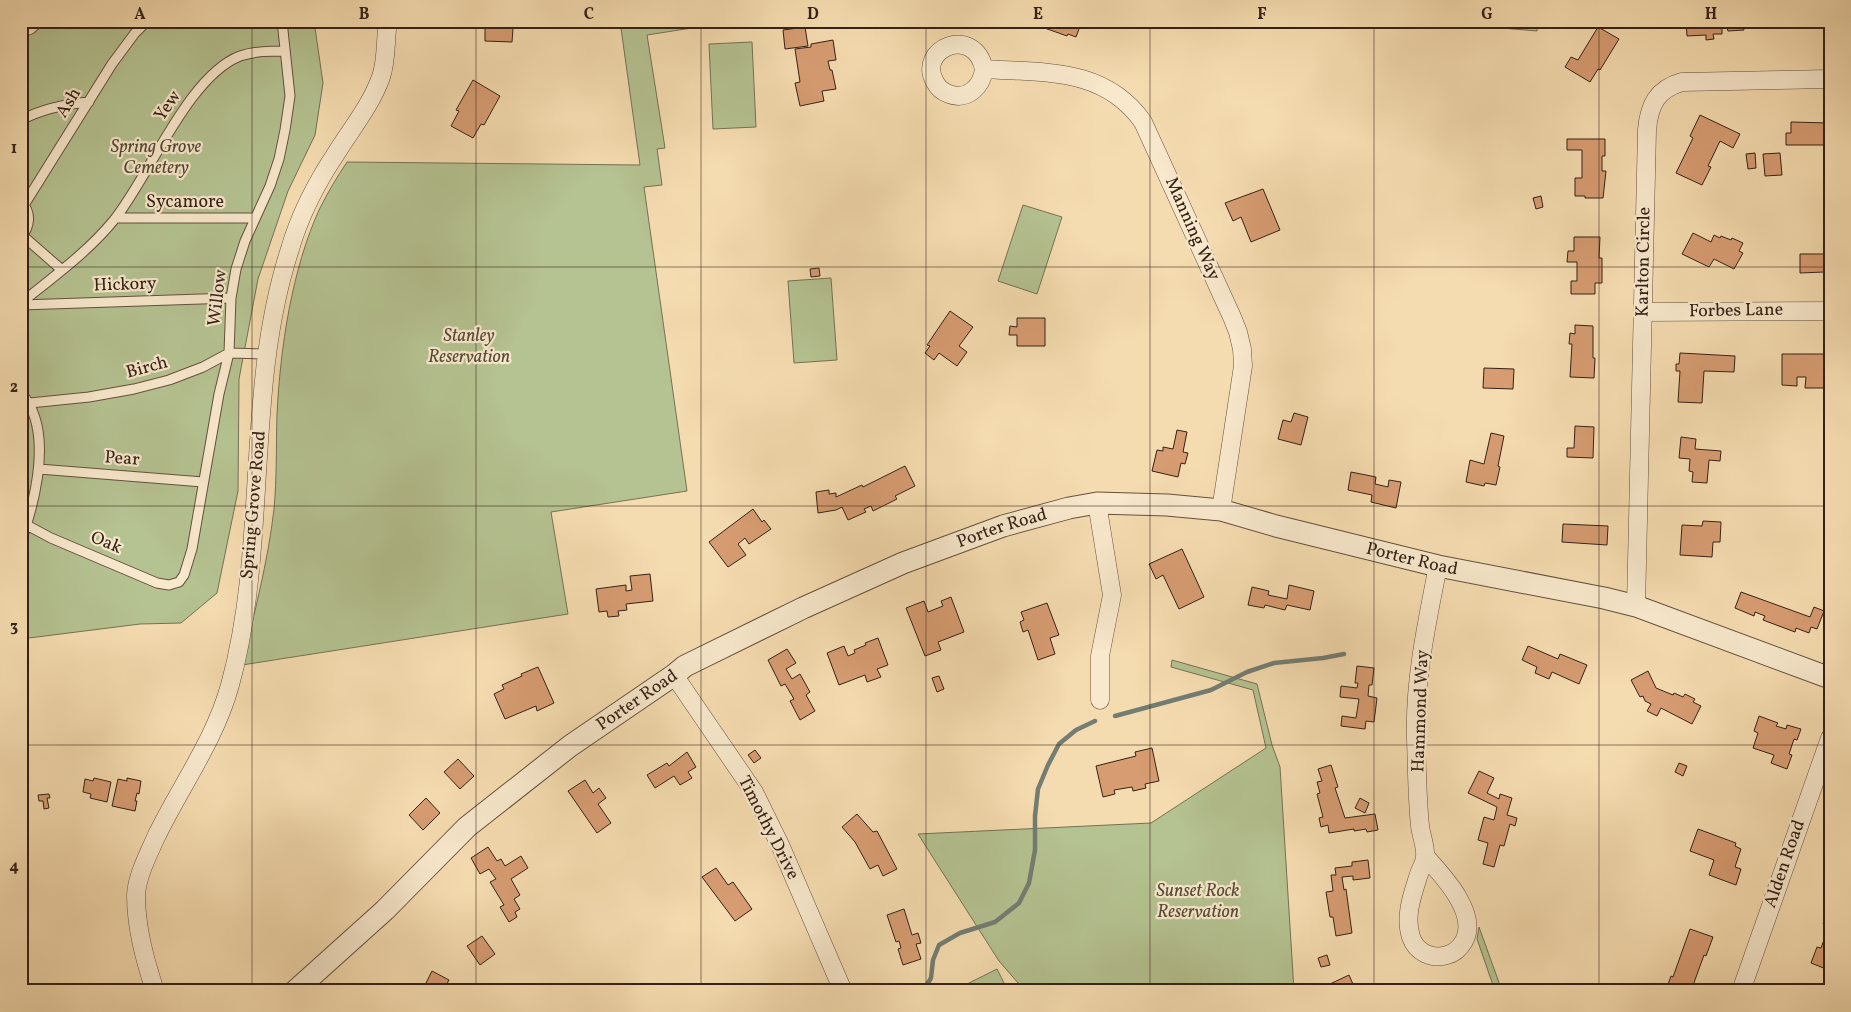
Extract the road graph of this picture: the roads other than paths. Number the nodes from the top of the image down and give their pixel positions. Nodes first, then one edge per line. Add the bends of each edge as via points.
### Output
1 (40, 21) edge
2 (148, 21) edge
3 (282, 21) edge
4 (388, 21) edge
5 (21, 33) edge
6 (285, 51) junction
7 (984, 69) dead end
8 (1830, 79) edge
9 (89, 102) junction
10 (21, 120) edge
11 (23, 204) edge
12 (116, 218) junction
13 (255, 218) junction
14 (22, 237) edge
15 (62, 270) junction
16 (231, 298) junction
17 (21, 304) edge
18 (1830, 311) edge
19 (1643, 312) junction
20 (229, 353) junction
21 (267, 354) junction
22 (21, 393) edge
23 (30, 403) junction
24 (39, 469) junction
25 (203, 482) junction
26 (1097, 503) junction
27 (1222, 510) junction
28 (24, 523) edge
29 (21, 542) edge
30 (1438, 566) junction
31 (179, 582) joint
32 (1636, 606) junction
33 (674, 675) junction
34 (1830, 678) edge
35 (1100, 700) dead end
36 (1830, 738) edge
37 (1425, 856) junction
38 (155, 991) edge
39 (295, 991) edge
40 (843, 991) edge
41 (1741, 991) edge

1 - 5 lane
2 - 9 lane, Ash via 112,64
3 - 6 lane, Willow
4 - 21 street, Spring Grove Road via 382,76 367,106 314,189 290,248
6 - 12 lane, Yew via 261,51 239,56 219,69 196,94 165,138
6 - 13 lane, Willow via 290,96 285,130 270,186
7 - 27 street, Manning Way via 1065,75 1091,81 1124,100 1143,122 1232,317 1242,349 1242,382
8 - 19 street, Karlton Circle via 1692,81 1674,85 1659,95 1650,112 1646,130
9 - 10 lane via 66,104
9 - 11 lane, Ash
11 - 14 lane via 29,221
12 - 13 lane, Sycamore
12 - 15 lane, Yew
13 - 16 lane, Willow via 236,270
14 - 15 lane
15 - 17 lane, Yew
16 - 17 lane, Hickory
16 - 20 lane, Willow
18 - 19 street, Forbes Lane
19 - 32 street, Karlton Circle
20 - 21 lane, Birch
20 - 23 lane, Birch via 169,380 134,389
20 - 25 lane, Willow
21 - 38 street, Spring Grove Road via 250,564 236,661 217,718 164,819 142,870 136,893 144,956
22 - 23 lane
23 - 24 lane via 38,437
24 - 25 lane, Pear
24 - 28 lane
25 - 31 lane, Willow via 192,549
26 - 27 street, Porter Road
26 - 33 street, Porter Road via 1003,526 903,563 803,608
26 - 35 street via 1112,595 1100,656
27 - 30 street, Porter Road
28 - 29 lane
28 - 31 lane, Oak via 157,583 169,585
30 - 32 street, Porter Road
30 - 37 street, Hammond Way via 1424,642 1416,737 1420,826
32 - 34 street, Porter Road
33 - 39 street, Porter Road via 570,746 467,827 386,910
33 - 40 street, Timothy Drive via 754,792
36 - 41 street, Alden Road
37 - 37 street, Hammond Way via 1449,883 1467,923 1464,942 1457,950 1444,956 1424,953 1413,943 1410,934 1410,905

